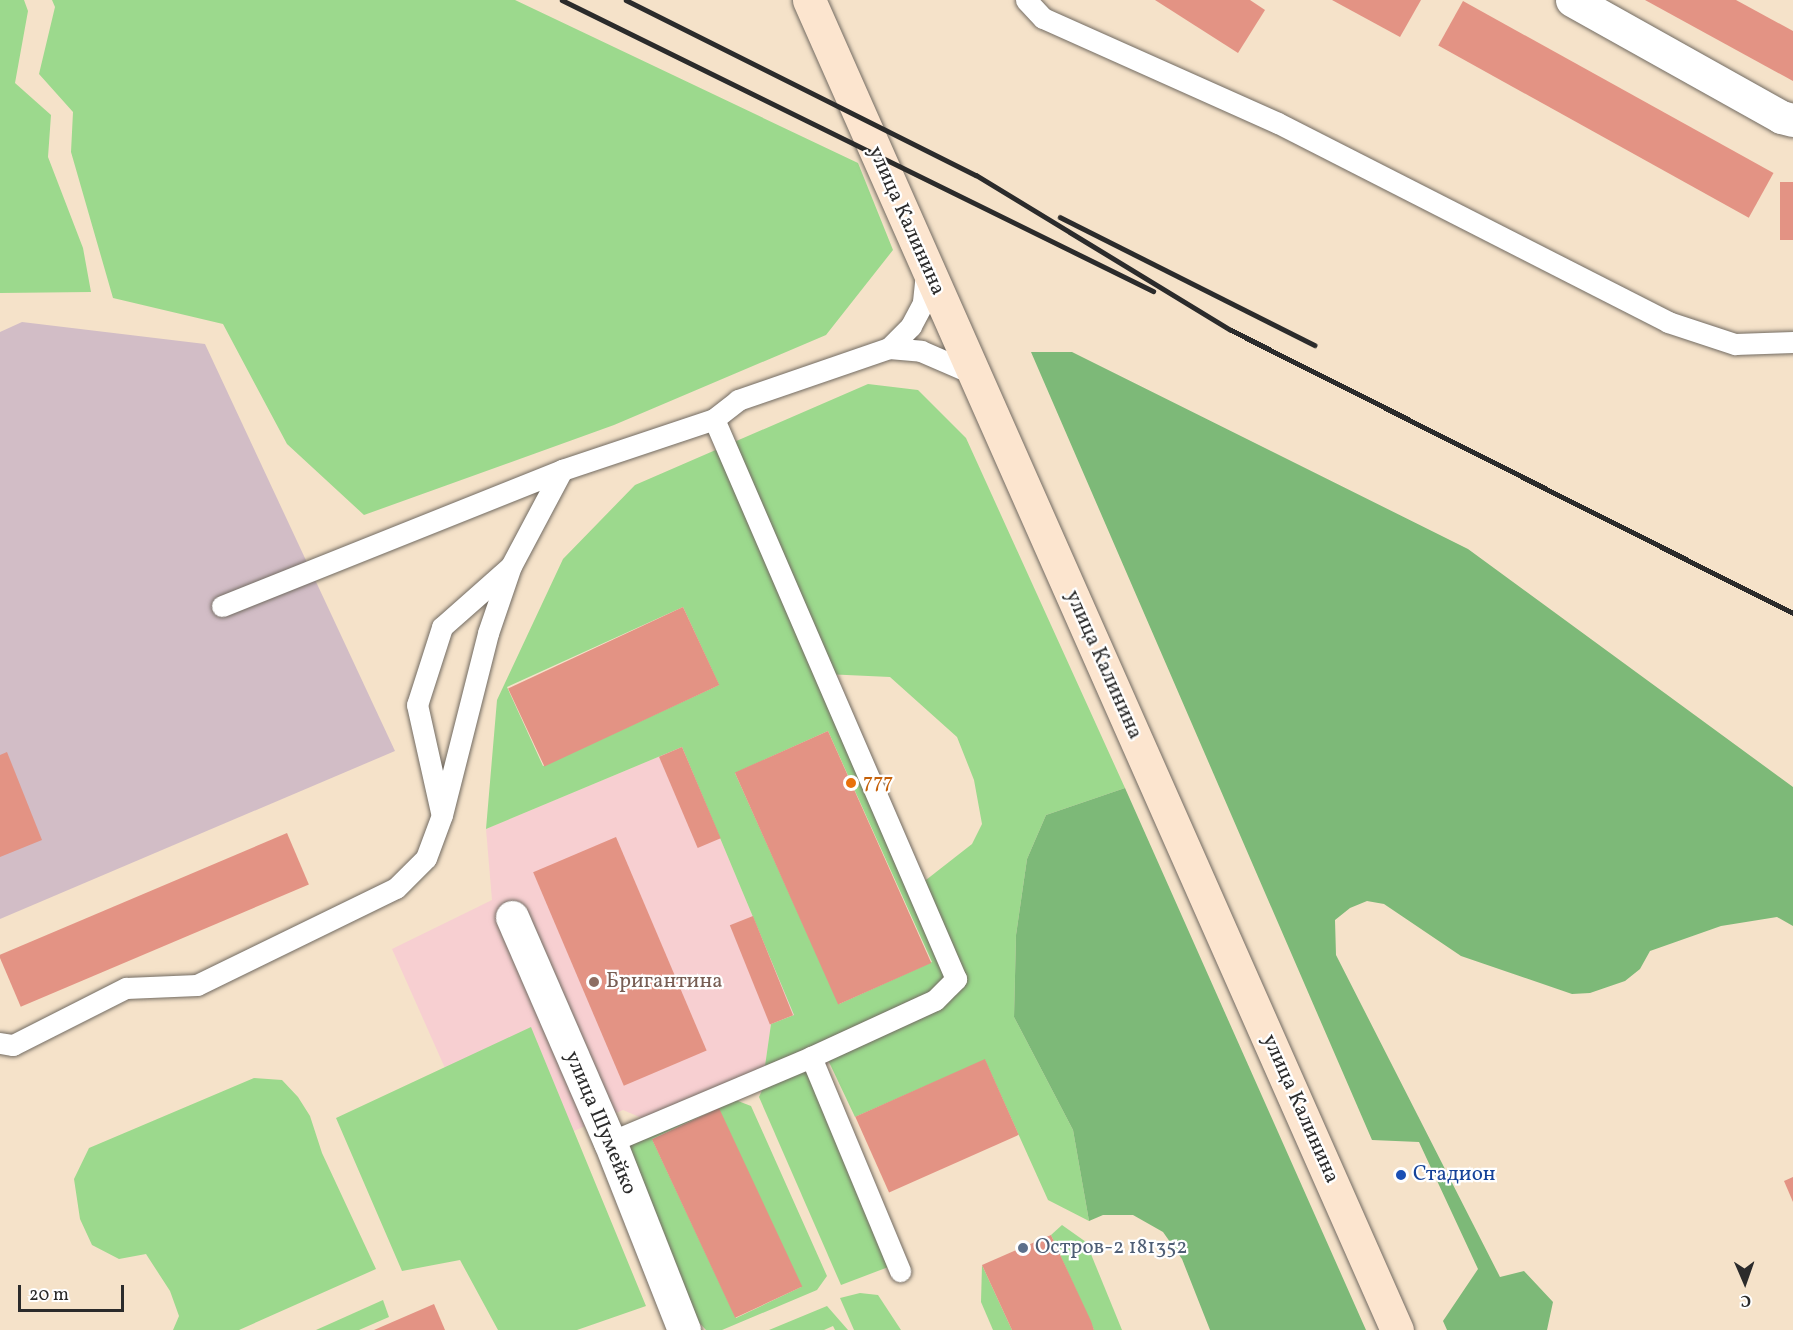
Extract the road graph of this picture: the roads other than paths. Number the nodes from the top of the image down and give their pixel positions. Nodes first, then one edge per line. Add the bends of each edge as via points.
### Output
1 (809, 0) edge
2 (1026, 0) edge
3 (1572, 0) edge
4 (1793, 120) edge
5 (926, 265) junction
6 (1793, 342) edge
7 (889, 348) junction
8 (974, 374) junction
9 (714, 419) junction
10 (562, 470) junction
11 (511, 566) junction
12 (222, 606) dead end
13 (442, 815) junction
14 (512, 917) dead end
15 (0, 1043) edge
16 (812, 1057) junction
17 (610, 1143) junction
18 (900, 1271) dead end
19 (684, 1330) edge
20 (1397, 1330) edge

1 - 5 main road, улица Калинина
2 - 6 lane via 1044,18 1278,123 1668,322 1735,344
3 - 4 street via 1781,117
5 - 7 lane via 924,303 911,326
5 - 8 main road, улица Калинина
7 - 8 lane via 921,351
7 - 9 lane via 738,400
8 - 20 main road, улица Калинина
9 - 10 lane
9 - 16 lane via 956,979 935,1000
10 - 11 lane
10 - 12 lane
11 - 13 lane via 488,633
11 - 13 lane via 442,627 417,705
13 - 15 lane via 426,858 396,888 197,985 126,988 13,1045
14 - 17 street, улица Шумейко
16 - 17 lane
16 - 18 lane
17 - 19 street, улица Шумейко

